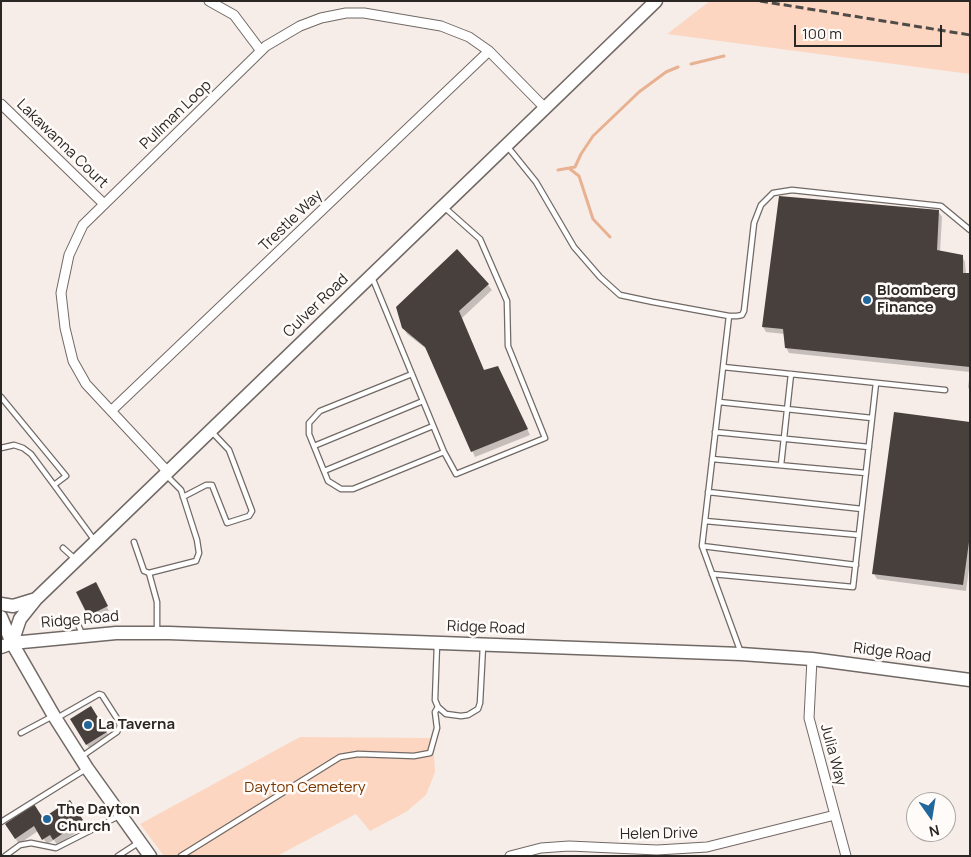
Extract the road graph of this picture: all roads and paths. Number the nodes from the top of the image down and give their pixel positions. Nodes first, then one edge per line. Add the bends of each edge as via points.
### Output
1 (209, 1) edge
2 (656, 1) edge
3 (261, 51) junction
4 (489, 51) junction
5 (1, 104) edge
6 (545, 108) junction
7 (506, 145) junction
8 (104, 204) junction
9 (443, 206) junction
10 (970, 230) edge
11 (371, 276) junction
12 (729, 316) junction
13 (723, 367) junction
14 (412, 374) junction
15 (791, 374) junction
16 (876, 383) junction
17 (945, 390) dead end
18 (1, 397) edge
19 (423, 401) junction
20 (719, 402) junction
21 (788, 410) junction
22 (111, 411) junction
23 (872, 418) junction
24 (433, 426) junction
25 (210, 431) junction
26 (716, 432) junction
27 (784, 438) junction
28 (314, 446) junction
29 (869, 446) junction
30 (1, 448) edge
31 (444, 452) junction
32 (712, 459) junction
33 (781, 465) junction
34 (324, 471) junction
35 (166, 473) junction
36 (866, 473) junction
37 (54, 485) junction
38 (708, 492) junction
39 (183, 497) junction
40 (862, 510) junction
41 (705, 521) junction
42 (859, 535) junction
43 (95, 542) junction
44 (134, 542) dead end
45 (702, 546) junction
46 (63, 548) dead end
47 (76, 560) junction
48 (856, 565) junction
49 (149, 573) junction
50 (712, 574) junction
51 (36, 599) junction
52 (1, 604) edge
53 (1, 617) edge
54 (77, 622) dead end
55 (157, 633) junction
56 (82, 636) junction
57 (438, 643) junction
58 (483, 644) junction
59 (7, 645) edge
60 (741, 654) junction
61 (812, 659) junction
62 (970, 680) edge
63 (438, 707) junction
64 (55, 717) junction
65 (20, 732) dead end
66 (84, 763) junction
67 (120, 815) junction
68 (835, 815) junction
69 (1, 822) edge
70 (139, 842) junction
71 (5, 856) edge
72 (118, 856) edge
73 (150, 856) edge
74 (181, 856) edge
75 (510, 856) edge
76 (846, 856) edge

1 - 3 street via 234,15
2 - 6 street, Culver Road
3 - 4 street, Pullman Loop via 300,26 321,18 364,13 441,26 469,37
3 - 8 street, Pullman Loop
4 - 6 street, Pullman Loop
4 - 22 street, Trestle Way
5 - 8 street, Lakawanna Court
6 - 7 street, Culver Road
7 - 9 street, Culver Road
7 - 12 lane via 536,182 574,247 620,295
8 - 22 street, Pullman Loop via 83,225 69,255 61,293 72,361 86,384
9 - 11 street, Culver Road
9 - 31 lane via 480,239 507,301 508,346 545,438 456,474
10 - 12 lane via 941,206 792,190 773,193 761,204 754,223 744,311 742,315
11 - 14 lane
11 - 25 street, Culver Road
12 - 13 lane
13 - 15 lane
13 - 20 lane
14 - 19 lane
14 - 28 lane via 320,412 309,423
15 - 16 lane
15 - 21 lane
16 - 17 lane
16 - 23 lane
18 - 37 lane via 66,476
19 - 24 lane
19 - 28 lane
20 - 21 lane
20 - 26 lane
21 - 23 lane
21 - 27 lane
22 - 35 street, Pullman Loop
23 - 29 lane
24 - 31 lane
24 - 34 lane
25 - 35 street, Culver Road
25 - 39 lane via 229,450 252,511 249,516 227,524 212,485
26 - 27 lane
26 - 32 lane
27 - 29 lane
27 - 33 lane
28 - 34 lane
29 - 36 lane
30 - 37 lane via 14,445 23,448
31 - 34 lane via 353,489 341,489 328,481
32 - 33 lane
32 - 38 lane
33 - 36 lane
35 - 39 lane
35 - 43 street, Culver Road
36 - 40 lane
37 - 43 lane
38 - 40 lane
38 - 41 lane
39 - 49 lane via 197,540 199,553 196,561
40 - 42 lane
41 - 42 lane
41 - 45 lane
42 - 48 lane
43 - 47 street, Culver Road
44 - 49 lane via 144,570
45 - 48 lane
45 - 50 lane
46 - 47 lane
47 - 51 street, Culver Road
48 - 50 lane via 853,587
49 - 55 lane via 157,602
50 - 60 lane
51 - 52 street via 13,606
51 - 59 street, Culver Road via 20,619
53 - 59 street
54 - 56 lane
55 - 56 street, Ridge Road via 116,632
55 - 57 street, Ridge Road
56 - 59 street, Ridge Road
57 - 58 street, Ridge Road
57 - 63 lane via 435,700
58 - 60 street, Ridge Road
58 - 63 lane via 478,709 468,715 453,716
59 - 64 street
60 - 61 street, Ridge Road
61 - 62 street, Ridge Road
61 - 68 street, Julia Way via 809,718
63 - 74 lane via 435,712 437,728 430,753 340,757
64 - 65 lane
64 - 66 street
64 - 66 lane via 99,694 118,720 117,732
66 - 67 street
66 - 69 lane
67 - 70 street
67 - 71 lane via 56,848 31,842 20,845
68 - 75 street, Helen Drive via 706,847 657,850 569,846 541,848
68 - 76 street, Julia Way
70 - 72 lane
70 - 73 street

